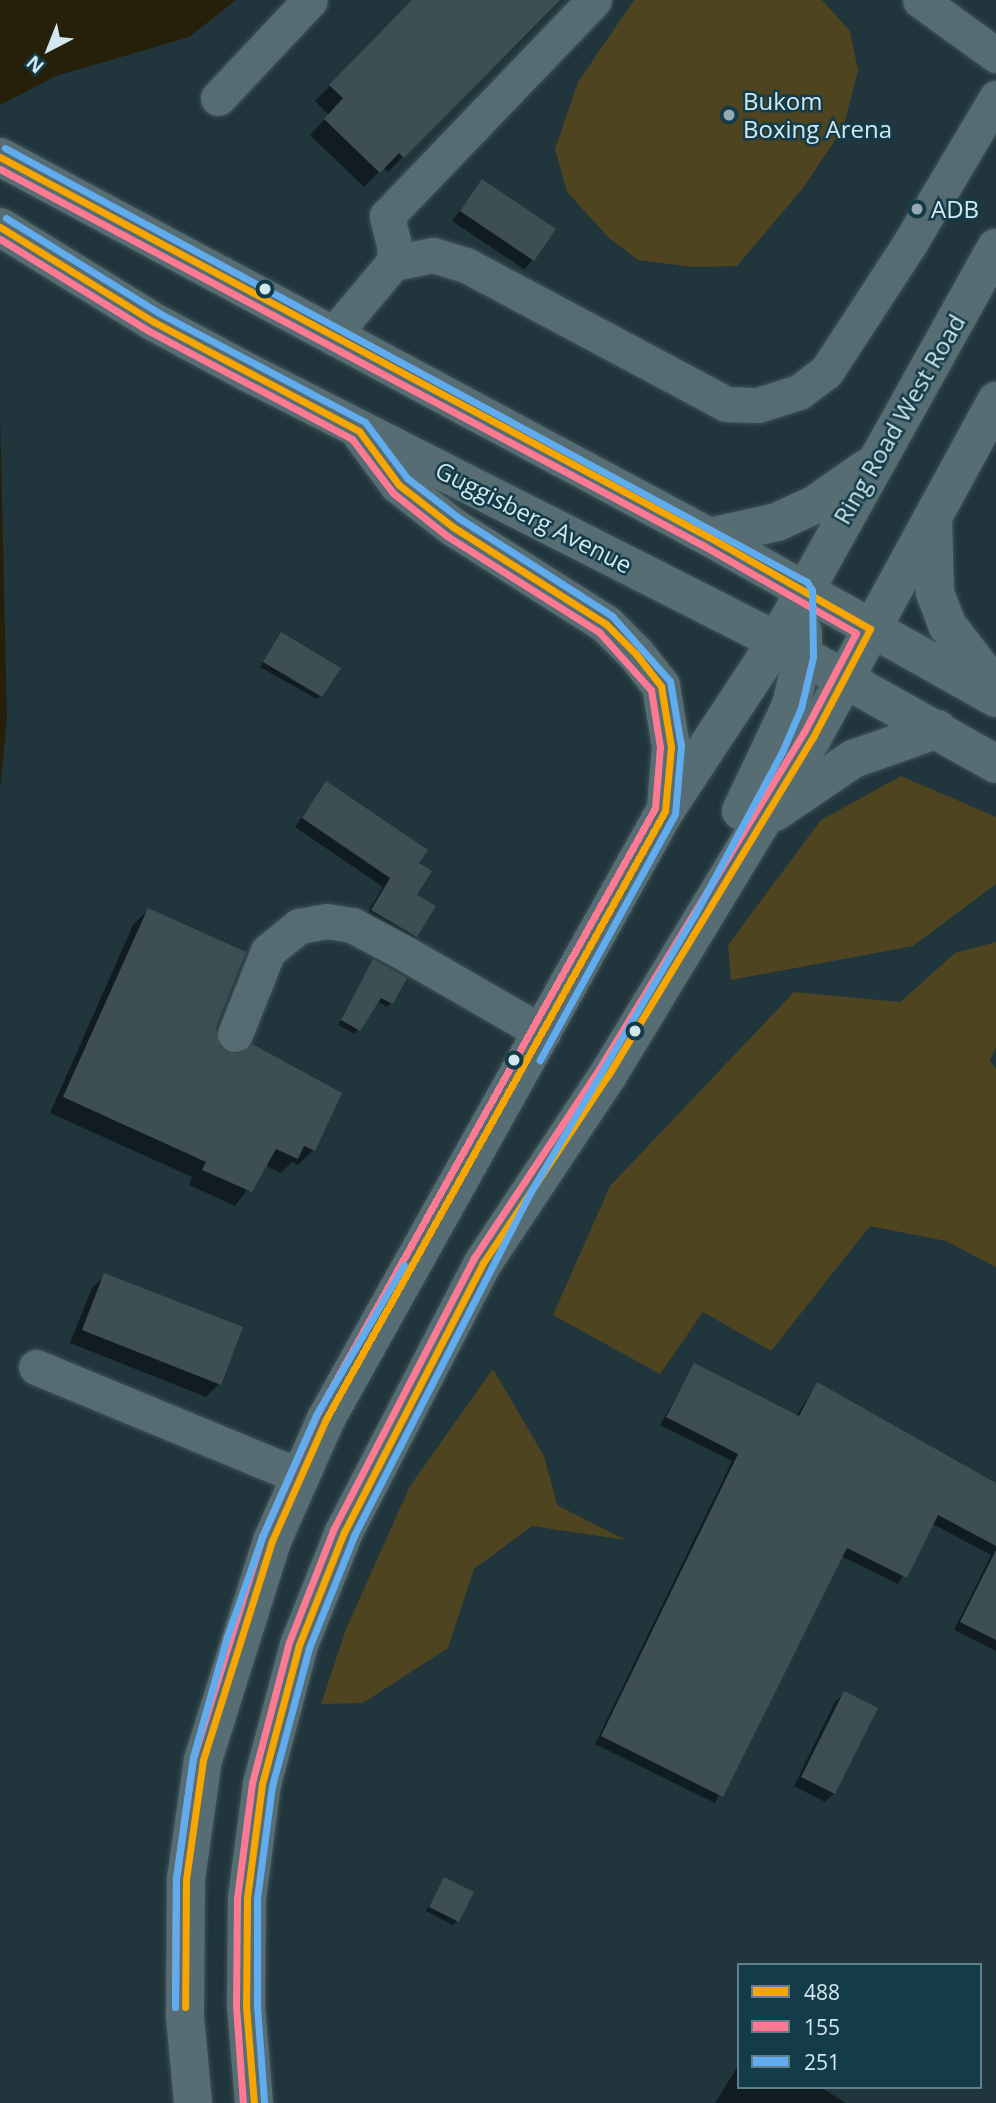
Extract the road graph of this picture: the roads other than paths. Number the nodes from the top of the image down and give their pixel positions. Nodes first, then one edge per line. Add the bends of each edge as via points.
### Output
1 (310, 0) edge
2 (594, 0) edge
3 (932, 4) edge
4 (996, 55) edge
5 (218, 98) dead end
6 (996, 98) edge
7 (0, 157) edge
8 (0, 227) edge
9 (996, 248) edge
10 (393, 263) junction
11 (332, 336) junction
12 (247, 372) junction
13 (996, 401) edge
14 (874, 463) junction
15 (933, 515) junction
16 (709, 537) junction
17 (802, 591) junction
18 (870, 629) junction
19 (790, 648) junction
20 (845, 677) junction
21 (996, 688) edge
22 (996, 698) edge
23 (938, 729) junction
24 (996, 764) edge
25 (665, 811) junction
26 (762, 822) junction
27 (543, 1033) junction
28 (235, 1034) dead end
29 (483, 1263) junction
30 (36, 1367) dead end
31 (301, 1477) junction
32 (193, 2103) edge
33 (254, 2103) edge

1 - 5 lane
2 - 10 lane via 387,216 395,248
3 - 4 lane
6 - 10 lane via 826,372 799,392 758,405 726,404 706,396 466,265 433,255
7 - 11 main road
8 - 12 main road, Guggisberg Avenue
9 - 14 main road, Ring Road West Road
10 - 11 lane
11 - 16 main road
12 - 19 main road, Guggisberg Avenue
12 - 25 main road via 359,431 399,485 453,527 606,624 636,654 661,686 671,747
13 - 15 main road
14 - 16 main road via 814,505 777,522
14 - 17 main road, Ring Road West Road
15 - 18 main road
15 - 21 main road via 932,561 939,604 947,625
16 - 17 main road
17 - 18 main road
17 - 19 main road
18 - 20 main road
18 - 22 main road
19 - 20 main road, Guggisberg Avenue
19 - 25 main road
19 - 29 main road via 790,705 753,788 521,1188
20 - 23 main road, Guggisberg Avenue
20 - 26 main road
23 - 24 main road, Guggisberg Avenue
23 - 26 main road via 853,759
25 - 27 main road
26 - 29 main road via 608,1075
27 - 28 lane via 389,944 352,926 326,921 299,926 268,951
27 - 31 main road via 326,1419
29 - 33 main road via 344,1532 299,1645 279,1714 262,1784 247,1898 246,2006
30 - 31 lane
31 - 32 main road via 246,1615 203,1760 186,1879 185,2017

